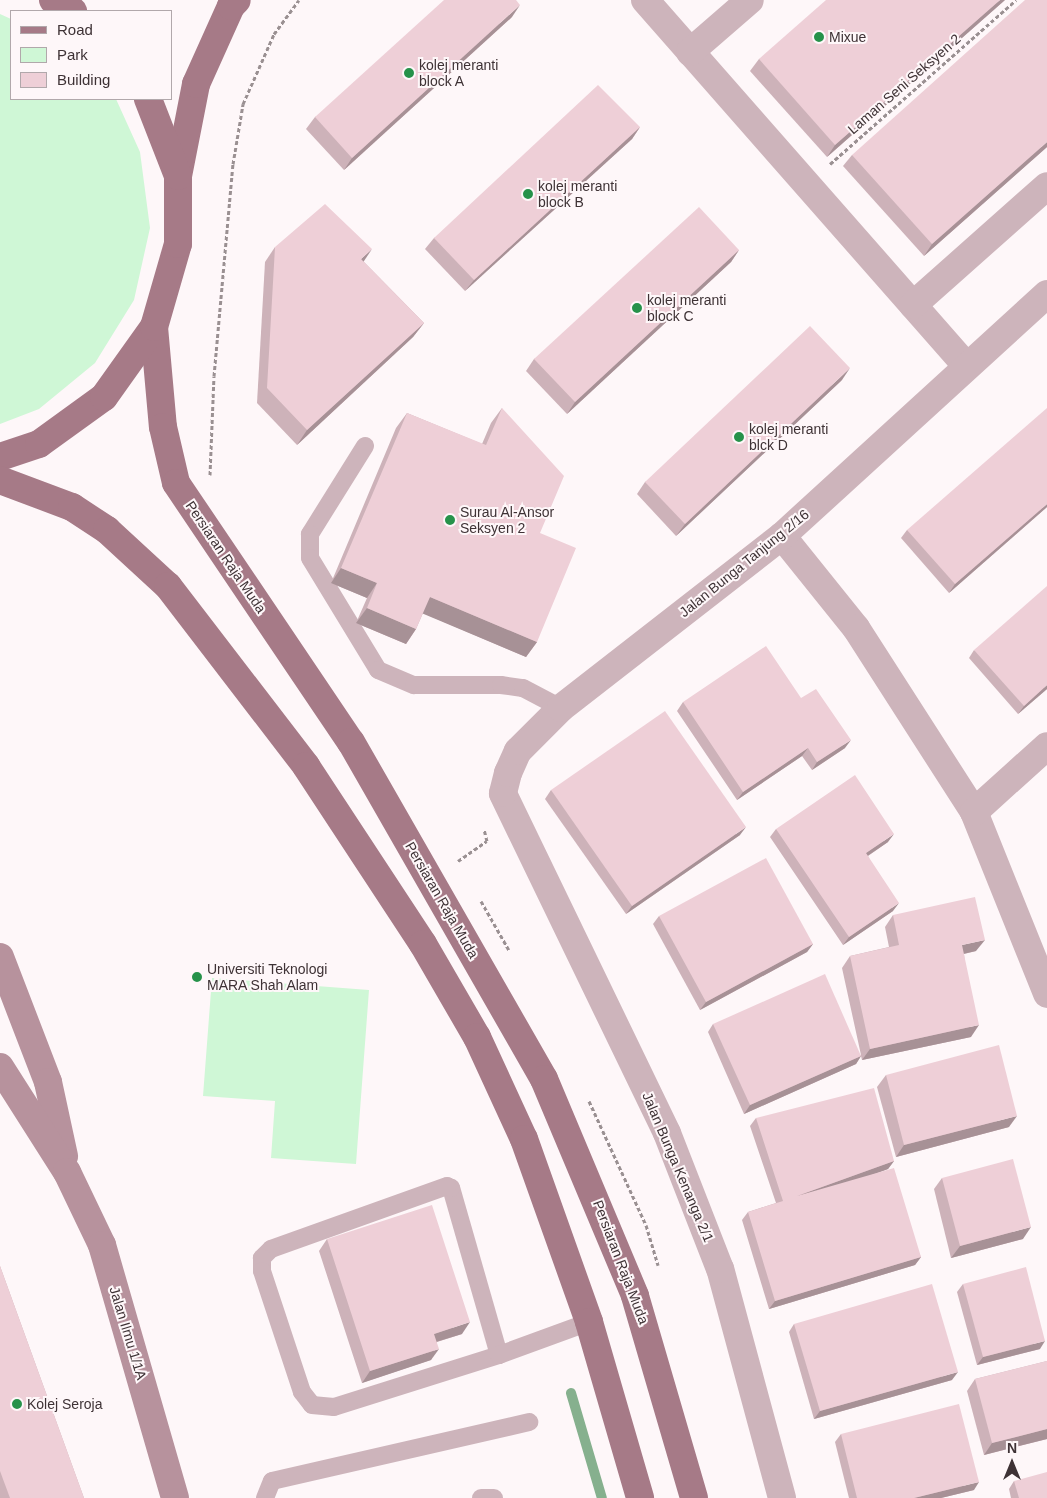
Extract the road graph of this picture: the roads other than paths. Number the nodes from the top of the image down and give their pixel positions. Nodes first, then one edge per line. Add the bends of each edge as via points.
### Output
1 (53, 0) edge
2 (237, 0) edge
3 (645, 0) edge
4 (744, 2) edge
5 (71, 10) edge
6 (690, 52) junction
7 (148, 100) edge
8 (178, 176) junction
9 (1047, 186) edge
10 (1047, 294) edge
11 (914, 305) junction
12 (154, 327) junction
13 (967, 366) junction
14 (365, 446) dead end
15 (0, 457) edge
16 (0, 480) edge
17 (782, 536) junction
18 (561, 708) junction
19 (1047, 746) edge
20 (974, 812) junction
21 (518, 826) joint
22 (0, 957) edge
23 (1047, 994) edge
24 (0, 1067) edge
25 (67, 1172) junction
26 (589, 1322) junction
27 (499, 1355) junction
28 (530, 1422) dead end
29 (175, 1498) edge
30 (265, 1498) edge
31 (481, 1498) edge
32 (494, 1498) edge
33 (640, 1498) edge
34 (694, 1498) edge
35 (782, 1498) edge

1 - 5 main road
2 - 8 main road via 231,6 196,84
3 - 6 street
4 - 6 street
6 - 11 street
7 - 8 main road
8 - 12 main road via 178,244
9 - 11 street
10 - 13 street, Jalan Bunga Tanjung 2/16
11 - 13 street
12 - 15 main road via 104,397 39,444
12 - 34 main road, Persiaran Raja Muda via 163,426 176,483 351,742 544,1079 635,1296
13 - 17 street, Jalan Bunga Tanjung 2/16
14 - 18 lane via 310,534 310,558 378,670 414,685 500,684 523,688
16 - 26 main road via 72,507 107,530 138,557 168,586 306,766 423,944 477,1037 524,1139
17 - 18 street, Jalan Bunga Tanjung 2/16
17 - 20 street via 856,628
18 - 21 street, Jalan Bunga Tanjung 2/16 via 518,751 508,772 503,793
19 - 20 street
20 - 23 street
21 - 35 street, Jalan Bunga Kenanga 2/1 via 668,1134 720,1268
22 - 25 street via 48,1082
24 - 25 street
25 - 29 street, Jalan Ilmu 1/1A via 102,1245
26 - 27 lane
26 - 33 main road
27 - 27 lane via 451,1188 447,1186 271,1249 262,1258 262,1271 302,1392 312,1405 334,1408
28 - 30 lane via 272,1480
31 - 32 lane

